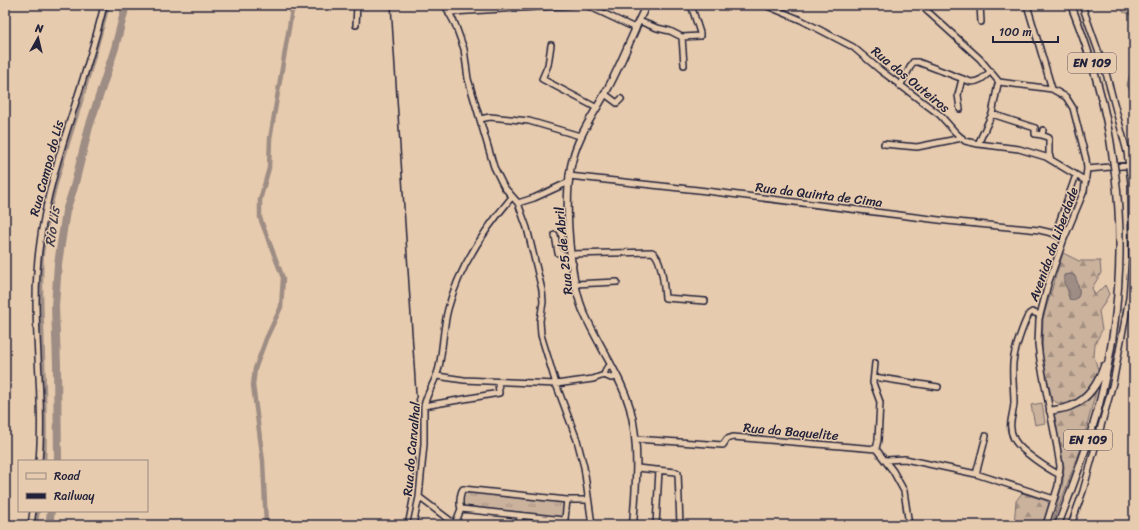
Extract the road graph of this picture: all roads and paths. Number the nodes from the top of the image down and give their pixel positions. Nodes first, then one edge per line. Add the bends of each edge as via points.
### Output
1 (104, 5) edge
2 (358, 5) edge
3 (445, 5) edge
4 (571, 5) edge
5 (586, 5) edge
6 (646, 5) edge
7 (691, 5) edge
8 (765, 5) edge
9 (982, 5) edge
10 (1027, 5) edge
11 (1071, 5) edge
12 (1082, 5) edge
13 (927, 7) edge
14 (449, 14) junction
15 (639, 21) junction
16 (981, 22) dead end
17 (356, 25) dead end
18 (635, 28) junction
19 (682, 37) junction
20 (551, 45) dead end
21 (684, 65) dead end
22 (991, 71) junction
23 (962, 79) junction
24 (999, 82) junction
25 (900, 86) junction
26 (1052, 89) junction
27 (605, 94) junction
28 (620, 99) dead end
29 (597, 108) junction
30 (960, 109) dead end
31 (992, 114) junction
32 (480, 119) junction
33 (580, 136) junction
34 (962, 138) junction
35 (884, 144) dead end
36 (978, 144) junction
37 (1051, 160) junction
38 (1132, 165) edge
39 (1086, 169) junction
40 (1076, 175) junction
41 (569, 179) junction
42 (1086, 181) junction
43 (512, 197) junction
44 (518, 203) junction
45 (1055, 234) junction
46 (555, 235) dead end
47 (1064, 239) junction
48 (572, 254) junction
49 (572, 264) junction
50 (617, 282) dead end
51 (575, 284) junction
52 (705, 301) dead end
53 (1040, 315) junction
54 (1110, 353) junction
55 (875, 363) dead end
56 (611, 365) junction
57 (604, 375) junction
58 (437, 376) junction
59 (617, 377) junction
60 (874, 377) junction
61 (498, 382) junction
62 (556, 384) junction
63 (938, 387) dead end
64 (424, 406) junction
65 (1050, 411) junction
66 (986, 436) dead end
67 (635, 439) junction
68 (876, 449) junction
69 (39, 460) edge
70 (886, 460) junction
71 (637, 468) junction
72 (659, 470) junction
73 (976, 474) junction
74 (1060, 475) junction
75 (419, 497) junction
76 (1054, 499) junction
77 (567, 500) junction
78 (588, 500) junction
79 (461, 509) junction
80 (33, 512) edge
81 (520, 516) junction
82 (31, 525) edge
83 (413, 525) edge
84 (456, 525) edge
85 (519, 525) edge
86 (592, 525) edge
87 (633, 525) edge
88 (656, 525) edge
89 (680, 525) edge
90 (909, 525) edge
91 (1046, 525) edge
92 (1058, 525) edge
93 (1071, 525) edge

1 - 69 street, Rua Campo do Lis via 51,185 39,251 37,310
2 - 17 street
3 - 14 street
4 - 14 street
5 - 18 street
6 - 15 main road, Rua 25 de Abril
7 - 19 street via 700,36
8 - 25 street, Rua dos Outeiros via 848,44
9 - 16 street
10 - 26 street
11 - 54 main road, EN 109, bridge via 1097,79 1108,122 1115,173 1120,257
12 - 38 street via 1106,73
13 - 22 street
14 - 32 street via 464,49 468,79
15 - 18 main road, Rua 25 de Abril
15 - 19 street
18 - 27 main road, Rua 25 de Abril
19 - 21 street
20 - 29 street via 548,65 542,79
22 - 23 street via 977,82
22 - 24 street
23 - 25 street via 915,62 911,64
23 - 30 street via 958,95
24 - 26 street
24 - 31 street
25 - 34 street, Rua dos Outeiros via 940,115
26 - 39 street, Avenida da Liberdade via 1066,97 1072,106 1083,144
27 - 28 street via 618,103
27 - 29 main road, Rua 25 de Abril
29 - 33 main road, Rua 25 de Abril
31 - 36 street
31 - 37 street via 1035,128 1035,134 1043,132 1048,138
32 - 33 street via 490,117 529,121
32 - 43 street via 494,167
33 - 41 main road, Rua 25 de Abril
34 - 35 street via 917,147
34 - 36 street, Rua dos Outeiros
36 - 37 street, Rua dos Outeiros via 1019,149
37 - 40 street, Rua dos Outeiros
38 - 39 street
38 - 93 street via 1132,258 1129,298 1113,383
39 - 42 street, Avenida da Liberdade
40 - 42 street, Rua dos Outeiros
40 - 45 street
41 - 44 street via 534,198
41 - 45 street, Rua da Quinta de Cima via 698,190 1039,230
41 - 48 main road, Rua 25 de Abril
42 - 47 street, Avenida da Liberdade
43 - 44 street
43 - 58 street, Rua do Carvalhal via 476,244 464,266 451,298 445,322
44 - 62 street via 540,278 543,302 541,335
45 - 47 street, Rua da Quinta de Cima
46 - 49 street via 558,253 565,254
47 - 53 street, Avenida da Liberdade
48 - 49 main road, Rua 25 de Abril
48 - 52 street via 652,252 657,257 664,283 665,300
49 - 51 main road, Rua 25 de Abril
50 - 51 street
51 - 56 main road, Rua 25 de Abril via 583,312
53 - 65 street, Avenida da Liberdade via 1039,355
53 - 74 street via 1032,312 1029,314 1015,352 1014,405 1010,420 1017,444 1047,469
54 - 65 main road via 1098,381 1085,396 1070,407
54 - 92 main road, EN 109 via 1094,422
55 - 60 street
56 - 57 street
56 - 59 main road, Rua 25 de Abril
57 - 59 street
57 - 62 street
58 - 61 street
58 - 64 street, Rua do Carvalhal
59 - 67 main road, Rua 25 de Abril via 630,409
60 - 63 street
60 - 68 street via 873,383 880,402
61 - 62 street
61 - 64 street via 499,393
62 - 78 street via 584,467
64 - 75 street, Rua do Carvalhal via 424,444
65 - 74 street, Avenida da Liberdade
66 - 73 street
67 - 68 street, Rua da Baquelite via 724,445 733,437
67 - 71 main road, Rua 25 de Abril
68 - 70 street
70 - 73 street via 905,459
70 - 90 street via 904,491
71 - 72 street
71 - 87 main road, Rua 25 de Abril
72 - 88 street
72 - 89 street via 678,474
73 - 76 street
74 - 76 street, Avenida da Liberdade
75 - 83 street, Rua do Carvalhal
75 - 84 street
76 - 91 street, Avenida da Liberdade
77 - 78 street
77 - 79 street via 463,489
77 - 81 street via 565,520
78 - 86 street
79 - 81 street
79 - 84 street
80 - 82 street
81 - 85 street

